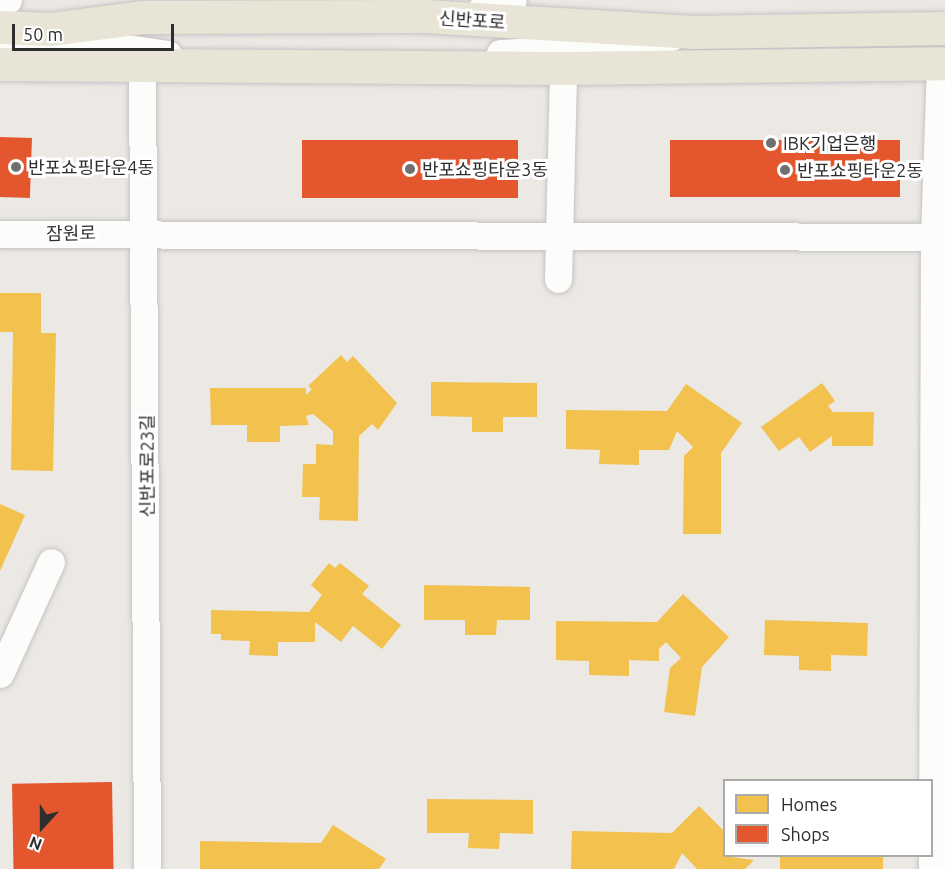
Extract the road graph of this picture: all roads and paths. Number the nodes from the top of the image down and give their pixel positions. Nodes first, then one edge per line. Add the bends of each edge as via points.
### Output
1 (0, 0) edge
2 (8, 0) edge
3 (192, 0) edge
4 (513, 0) edge
5 (479, 10) edge
6 (236, 17) junction
7 (0, 27) edge
8 (945, 28) edge
9 (50, 29) junction
10 (692, 32) junction
11 (0, 39) edge
12 (80, 40) junction
13 (632, 46) junction
14 (0, 47) edge
15 (943, 53) edge
16 (0, 64) edge
17 (149, 64) junction
18 (563, 68) junction
19 (143, 232) junction
20 (0, 234) edge
21 (558, 236) junction
22 (939, 237) edge
23 (558, 279) dead end
24 (51, 562) dead end
25 (940, 581) edge
26 (0, 674) edge
27 (933, 833) edge
28 (147, 869) edge

1 - 2 street
3 - 6 street
4 - 5 street
5 - 6 main road, 신반포로
5 - 10 main road, 신반포로
6 - 9 main road, 신반포로 via 142,17
7 - 9 main road, 신반포로
8 - 10 main road, 신반포로
9 - 12 street
10 - 13 street
11 - 12 street
12 - 13 street via 179,55 456,56
13 - 15 street
14 - 17 street via 47,47
15 - 18 main road
15 - 22 street
16 - 17 main road
17 - 18 main road
17 - 19 street, 신반포로23길
18 - 21 street
19 - 20 street, 잠원로
19 - 21 street
19 - 28 street, 신반포로23길
21 - 22 street
21 - 23 street
22 - 25 street
24 - 26 street
25 - 27 street

